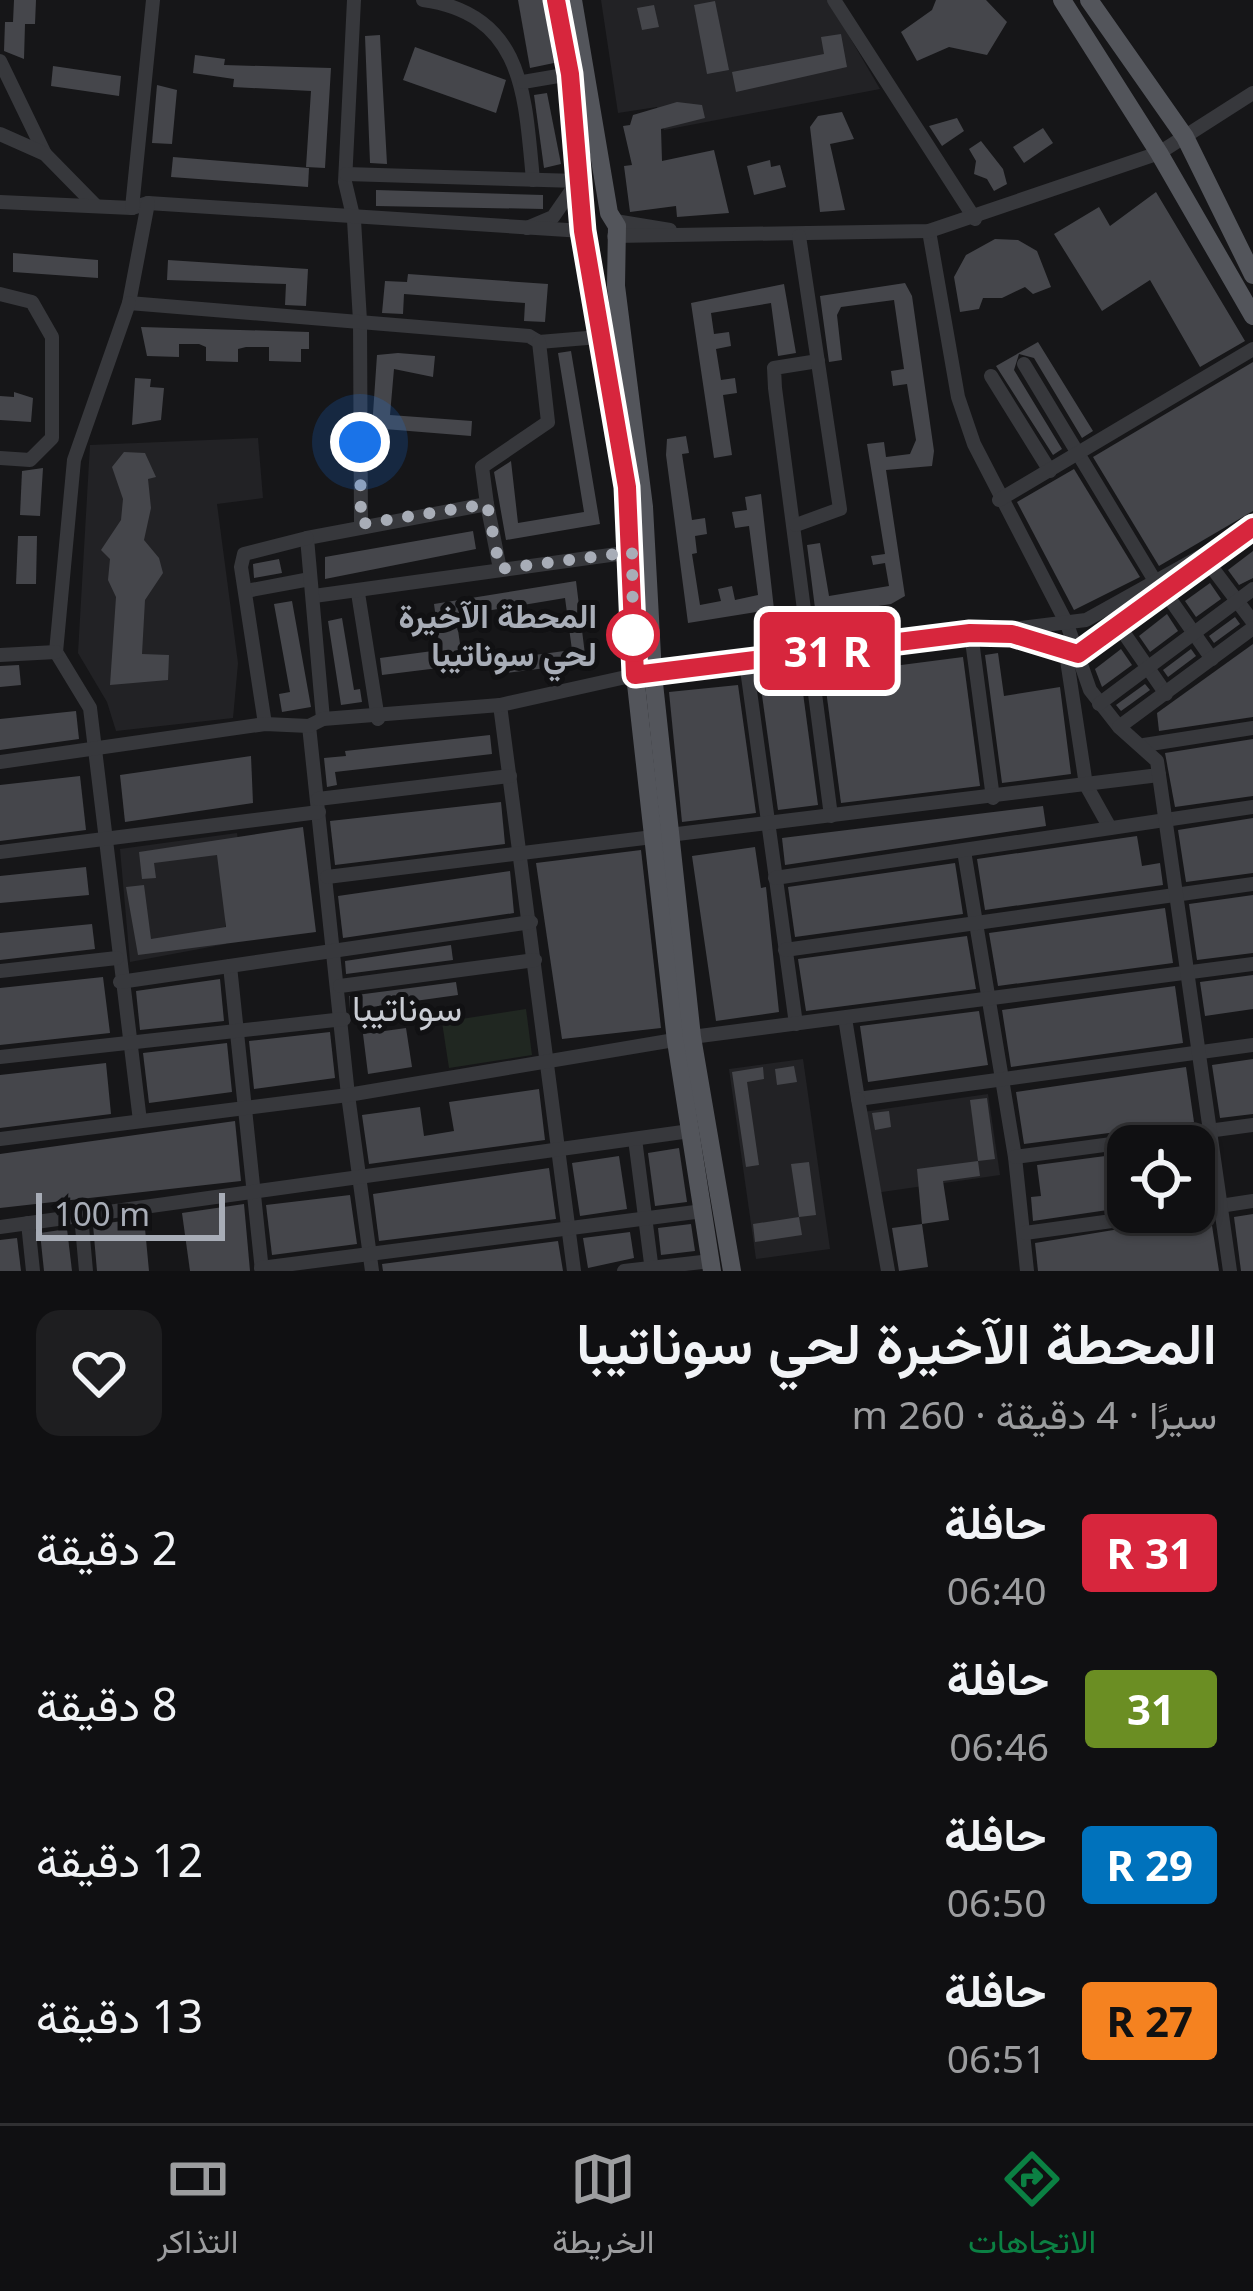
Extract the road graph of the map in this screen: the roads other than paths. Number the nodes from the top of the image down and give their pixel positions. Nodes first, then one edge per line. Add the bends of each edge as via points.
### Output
1 (153, 0) edge
2 (354, 0) edge
3 (423, 0) edge
4 (556, 0) edge
5 (573, 0) edge
6 (834, 0) edge
7 (1061, 0) edge
8 (1089, 0) edge
9 (0, 61) edge
10 (570, 74) junction
11 (523, 82) junction
12 (1252, 97) edge
13 (0, 134) edge
14 (1185, 136) junction
15 (1159, 153) junction
16 (45, 154) junction
17 (346, 174) junction
18 (533, 180) junction
19 (578, 181) junction
20 (0, 202) edge
21 (148, 203) junction
22 (96, 206) junction
23 (132, 208) junction
24 (976, 218) junction
25 (354, 220) junction
26 (522, 230) junction
27 (584, 231) junction
28 (613, 231) junction
29 (929, 231) junction
30 (693, 234) junction
31 (799, 236) junction
32 (1253, 275) edge
33 (0, 294) edge
34 (130, 303) junction
35 (1253, 316) edge
36 (360, 321) junction
37 (613, 336) junction
38 (539, 342) junction
39 (1253, 349) edge
40 (818, 361) junction
41 (1024, 364) dead end
42 (991, 376) dead end
43 (1077, 455) junction
44 (0, 458) edge
45 (1050, 471) junction
46 (999, 500) junction
47 (487, 504) junction
48 (361, 524) junction
49 (796, 525) junction
50 (1253, 527) edge
51 (307, 538) junction
52 (632, 552) junction
53 (1207, 561) junction
54 (500, 569) junction
55 (310, 579) junction
56 (1160, 586) junction
57 (1253, 589) edge
58 (246, 591) junction
59 (358, 593) junction
60 (314, 596) junction
61 (1238, 600) junction
62 (1067, 624) junction
63 (1253, 625) edge
64 (1119, 626) junction
65 (970, 633) junction
66 (1193, 633) junction
67 (56, 652) junction
68 (1072, 652) junction
69 (807, 654) junction
70 (0, 655) edge
71 (1211, 659) junction
72 (746, 662) junction
73 (1147, 667) junction
74 (644, 674) junction
75 (1166, 694) junction
76 (1099, 704) junction
77 (500, 705) junction
78 (378, 718) junction
79 (316, 722) junction
80 (265, 724) junction
81 (1119, 727) junction
82 (1253, 728) edge
83 (1144, 745) junction
84 (97, 747) junction
85 (0, 762) edge
86 (1159, 775) junction
87 (510, 776) junction
88 (1086, 785) junction
89 (993, 798) junction
90 (319, 806) junction
91 (1253, 807) edge
92 (830, 817) junction
93 (1166, 819) junction
94 (767, 825) junction
95 (1110, 828) junction
96 (662, 835) junction
97 (104, 838) junction
98 (964, 851) junction
99 (0, 852) edge
100 (520, 852) junction
101 (327, 877) junction
102 (775, 878) junction
103 (1253, 884) edge
104 (1176, 896) junction
105 (531, 922) junction
106 (976, 924) junction
107 (785, 950) junction
108 (336, 952) junction
109 (117, 958) junction
110 (535, 960) junction
111 (1253, 964) edge
112 (230, 966) junction
113 (0, 971) edge
114 (1187, 974) junction
115 (120, 982) junction
116 (340, 986) junction
117 (986, 1000) junction
118 (845, 1018) junction
119 (344, 1019) junction
120 (796, 1024) junction
121 (238, 1032) junction
122 (684, 1039) junction
123 (129, 1043) junction
124 (1253, 1045) edge
125 (1199, 1052) junction
126 (0, 1057) edge
127 (546, 1065) junction
128 (999, 1077) junction
129 (348, 1095) junction
130 (858, 1099) junction
131 (246, 1106) junction
132 (140, 1121) junction
133 (1209, 1125) edge
134 (1253, 1125) edge
135 (1215, 1130) edge
136 (691, 1132) junction
137 (0, 1139) edge
138 (634, 1139) junction
139 (1107, 1145) edge
140 (556, 1151) junction
141 (1015, 1157) junction
142 (1215, 1165) edge
143 (358, 1178) junction
144 (256, 1190) junction
145 (1253, 1201) edge
146 (1221, 1206) junction
147 (1215, 1207) edge
148 (703, 1211) junction
149 (81, 1215) junction
150 (645, 1220) junction
151 (1107, 1222) edge
152 (28, 1223) junction
153 (0, 1227) edge
154 (569, 1229) junction
155 (1024, 1233) junction
156 (369, 1250) junction
157 (711, 1266) edge
158 (262, 1269) edge
159 (652, 1269) edge
160 (34, 1271) edge
161 (86, 1271) edge
162 (373, 1271) edge
163 (574, 1271) edge
164 (623, 1271) edge
165 (732, 1271) edge
166 (888, 1271) edge
167 (1027, 1271) edge
168 (1230, 1271) edge

1 - 23 street
2 - 17 street
3 - 11 street via 482,21
4 - 10 main road
5 - 28 main road
6 - 24 street
7 - 15 main road
8 - 14 main road
9 - 16 street
10 - 11 street
10 - 19 main road
11 - 18 street
12 - 14 street
13 - 16 street
14 - 15 street
14 - 32 main road
15 - 24 street
15 - 35 main road
16 - 22 street
17 - 18 street
17 - 25 street
18 - 19 street
19 - 26 street via 553,217
19 - 27 main road
20 - 22 street
21 - 23 street
21 - 25 street
21 - 34 street
22 - 23 street
24 - 29 street
25 - 26 street
25 - 36 street
26 - 27 street
27 - 28 main road via 601,245
27 - 28 main road via 594,212
27 - 37 main road
28 - 30 street
28 - 30 street via 638,238
28 - 37 main road
29 - 31 street
29 - 46 street via 958,397
30 - 31 street
31 - 40 street
33 - 44 street via 32,302 52,337 52,439 30,460
34 - 36 street
34 - 67 street via 74,460
36 - 38 street
36 - 48 street
37 - 38 street
37 - 52 main road
37 - 74 main road via 644,506
38 - 47 street via 548,422 482,467
39 - 43 street
40 - 49 street via 840,509
40 - 49 street via 774,368
41 - 43 street
42 - 45 street
43 - 45 street
43 - 56 street
45 - 46 street
46 - 62 street
47 - 48 street
47 - 54 street
48 - 51 street
49 - 69 street
50 - 53 street
50 - 56 street
51 - 55 street
51 - 58 street via 244,554
52 - 54 street
52 - 74 main road
53 - 56 street
53 - 61 street
54 - 59 street
55 - 58 street
55 - 60 street
56 - 62 street
56 - 64 street
56 - 66 street
57 - 61 street
58 - 80 street
59 - 60 street
59 - 78 street
60 - 79 street
61 - 63 street
61 - 66 street
62 - 65 street
62 - 68 street
63 - 71 street
64 - 68 street
64 - 73 street
65 - 68 street via 1012,634
65 - 69 street
65 - 89 street
66 - 71 street
66 - 73 street
67 - 70 street
67 - 84 street via 90,708
68 - 76 street
68 - 88 street
69 - 72 street
69 - 92 street
71 - 75 street
72 - 74 street
72 - 94 street
73 - 75 street
73 - 76 street
74 - 77 street
74 - 96 main road
75 - 81 street
76 - 81 street
77 - 78 street
77 - 87 street
78 - 79 street
79 - 80 street
79 - 90 street
80 - 84 street
81 - 83 street
82 - 83 street
83 - 86 street
84 - 85 street
84 - 97 street
86 - 88 street
86 - 93 street
87 - 90 street
87 - 100 street
88 - 89 street
88 - 95 street
89 - 92 street
90 - 97 street
90 - 101 street
91 - 93 street
92 - 94 street
93 - 95 street
93 - 104 street
94 - 96 street
94 - 102 street
95 - 98 street
96 - 100 street
96 - 122 main road
97 - 99 street
97 - 109 street
98 - 102 street
98 - 106 street
100 - 101 street
100 - 105 street
101 - 108 street
102 - 107 street
103 - 104 street
104 - 106 street
104 - 114 street
105 - 108 street
105 - 110 street
106 - 107 street
106 - 117 street
107 - 120 street
108 - 112 street
108 - 116 street
109 - 113 street
109 - 115 street
110 - 116 street
110 - 127 street
111 - 114 street
112 - 115 street
112 - 121 street
114 - 117 street
114 - 125 street
115 - 123 street
116 - 119 street
117 - 118 street
117 - 128 street
118 - 120 street
118 - 130 street
119 - 121 street
119 - 129 street
120 - 122 street
121 - 123 street
121 - 131 street
122 - 127 street
122 - 136 main road
122 - 165 main road
123 - 126 street
123 - 132 street
124 - 125 street
125 - 128 street
125 - 133 street
127 - 129 street
127 - 140 street
128 - 130 street
128 - 141 street
129 - 131 street
129 - 143 street
130 - 166 street
131 - 132 street
131 - 144 street
132 - 137 street
134 - 135 street
136 - 138 street
136 - 148 main road
138 - 140 street
138 - 150 street
139 - 141 street
140 - 143 street
140 - 154 street
141 - 155 street
142 - 146 street
143 - 144 street
143 - 156 street
144 - 149 street
144 - 158 street
145 - 146 street
146 - 147 street
146 - 168 street
148 - 150 street
148 - 157 main road
149 - 152 street
149 - 161 street
150 - 154 street
150 - 159 street
151 - 155 street
152 - 153 street
152 - 160 street
154 - 156 street
154 - 163 street
155 - 167 street
156 - 158 street
156 - 162 street
157 - 159 street
159 - 164 street

